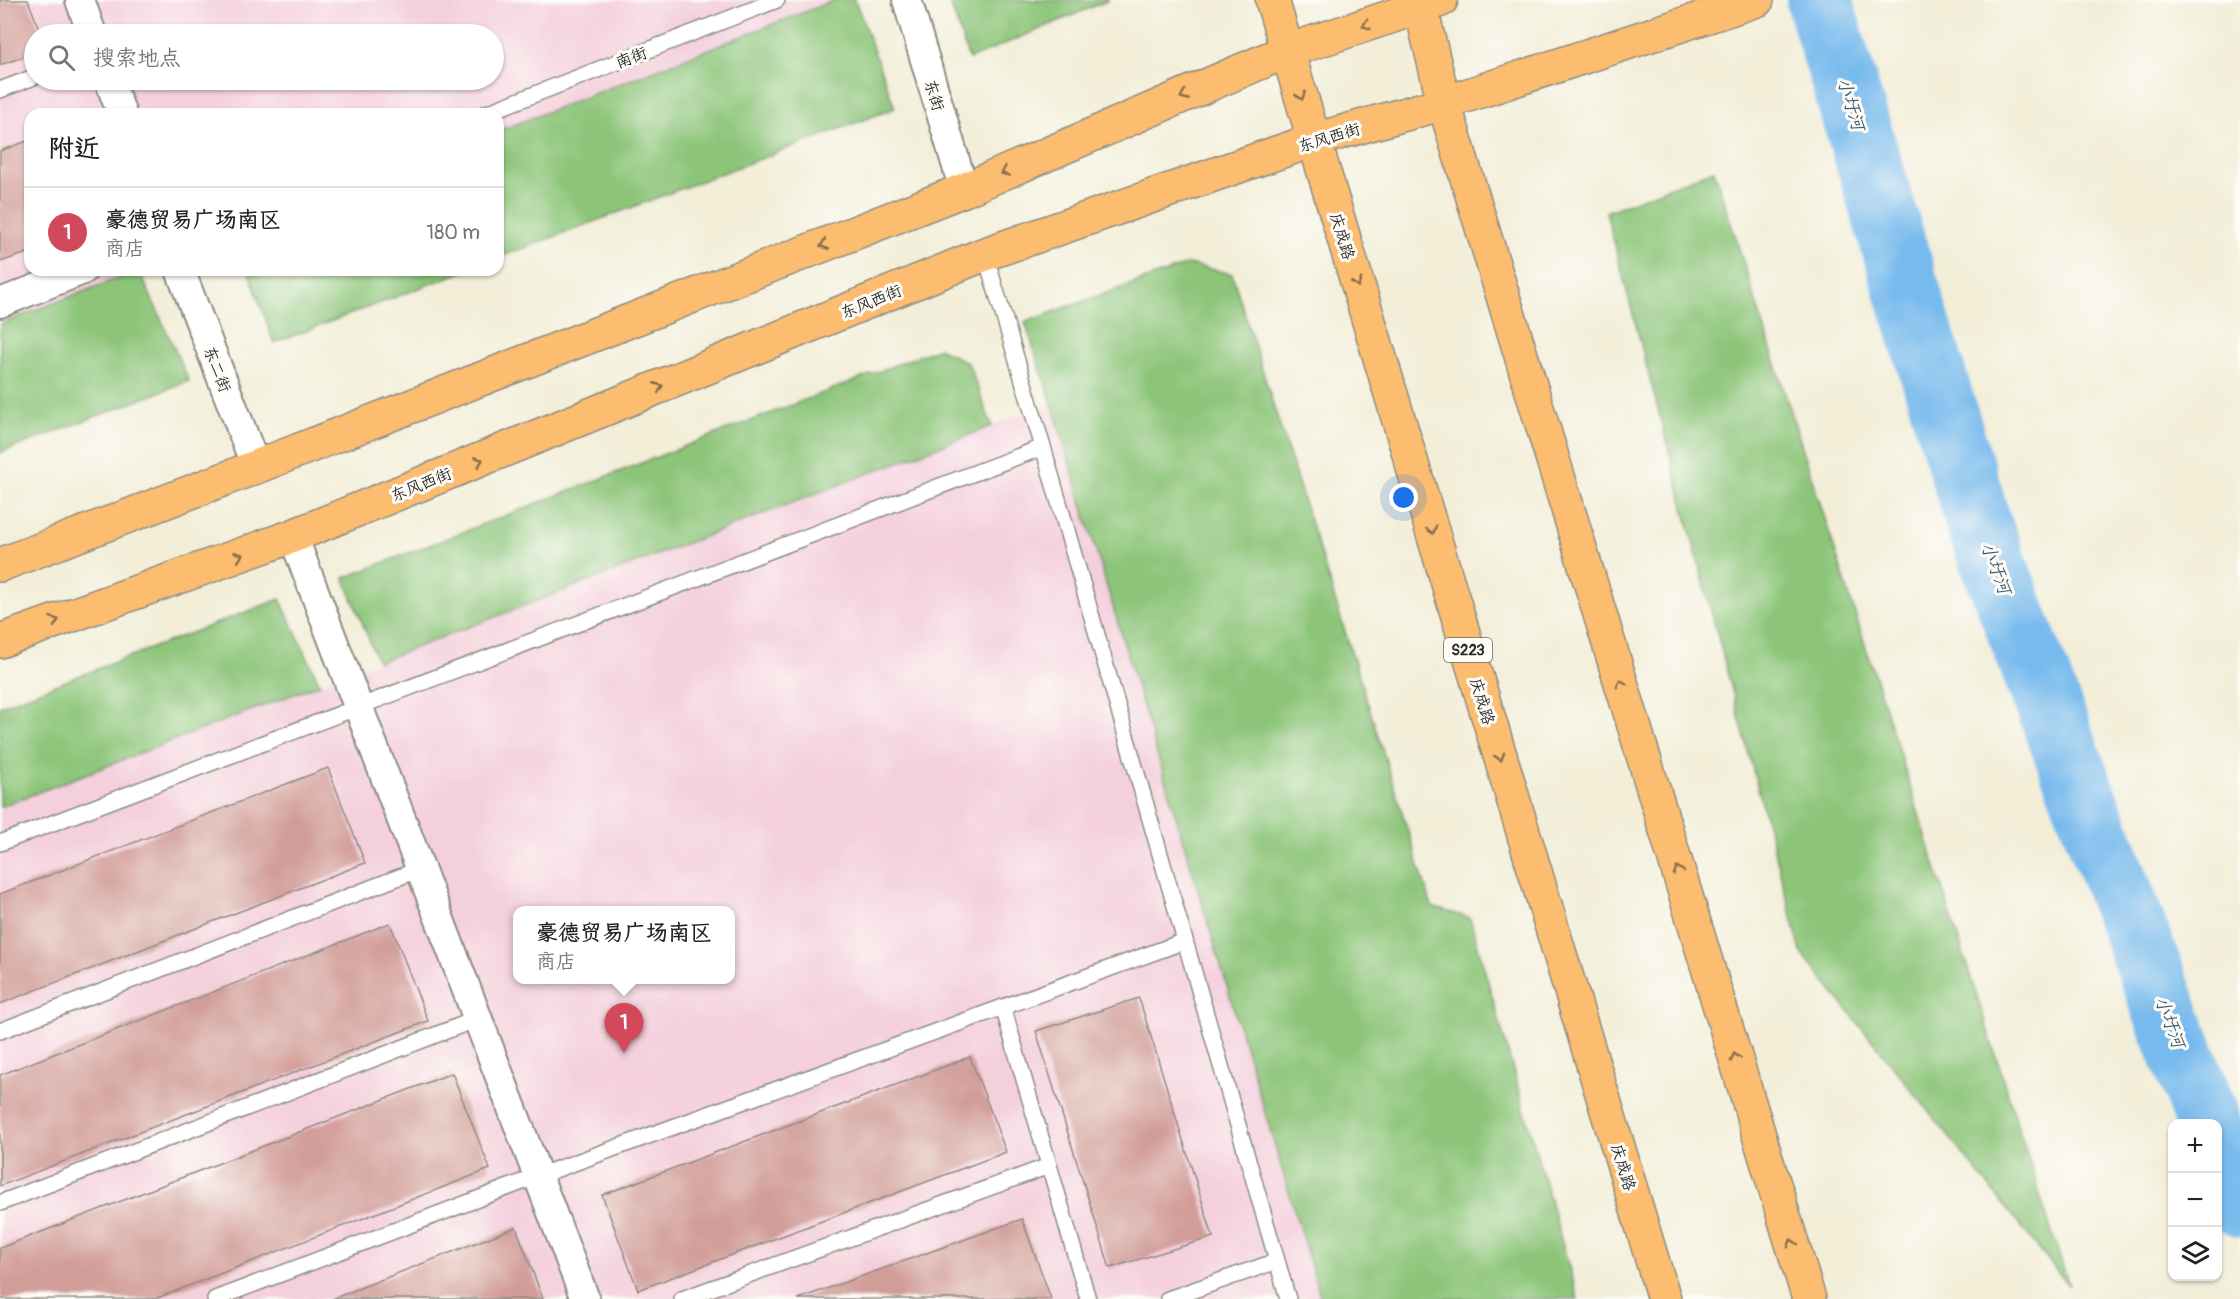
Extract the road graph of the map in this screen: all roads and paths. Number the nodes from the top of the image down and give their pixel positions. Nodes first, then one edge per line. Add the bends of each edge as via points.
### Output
1 (80, 0) edge
2 (777, 0) edge
3 (907, 0) edge
4 (1272, 0) edge
5 (1757, 0) edge
6 (1427, 2) edge
7 (89, 24) edge
8 (1287, 51) junction
9 (24, 81) edge
10 (0, 90) edge
11 (113, 90) edge
12 (1444, 103) junction
13 (120, 108) edge
14 (499, 108) edge
15 (1314, 140) junction
16 (964, 190) junction
17 (985, 254) junction
18 (68, 276) edge
19 (182, 276) edge
20 (0, 303) edge
21 (1043, 447) junction
22 (256, 467) junction
23 (293, 536) junction
24 (0, 565) edge
25 (0, 641) edge
26 (358, 706) junction
27 (0, 843) edge
28 (420, 869) junction
29 (1185, 940) junction
30 (1003, 1007) junction
31 (477, 1019) junction
32 (0, 1032) edge
33 (1049, 1166) junction
34 (538, 1176) junction
35 (0, 1203) edge
36 (1277, 1262) junction
37 (215, 1299) edge
38 (585, 1299) edge
39 (682, 1299) edge
40 (1088, 1299) edge
41 (1168, 1299) edge
42 (1288, 1299) edge
43 (1664, 1299) edge
44 (1809, 1299) edge

1 - 7 street
2 - 14 lane, 南街
3 - 16 street, 东街
4 - 8 main road, 庆成路 / S223
5 - 12 main road, 东风西街
6 -> 8 main road
6 - 12 main road
8 -> 15 main road, 庆成路 / S223
8 -> 16 main road
9 - 10 lane
11 - 13 street
12 - 15 main road, 东风西街
44 -> 12 main road
15 - 17 main road, 东风西街
15 -> 43 main road, 庆成路 / S223
16 -> 22 main road
17 - 21 lane
23 -> 17 main road, 东风西街
18 - 20 street
19 - 22 street, 东二街
21 - 26 lane
21 - 29 lane
22 - 24 main road
25 -> 23 main road, 东风西街
23 - 26 street
26 - 27 lane
26 - 28 street
28 - 31 street
28 - 32 lane
29 - 30 lane
29 - 36 lane
30 - 33 lane
30 - 34 lane
31 - 34 street
31 - 35 lane
33 - 39 lane
33 - 40 lane
34 - 37 lane
34 - 38 street
36 - 41 lane
36 - 42 lane

